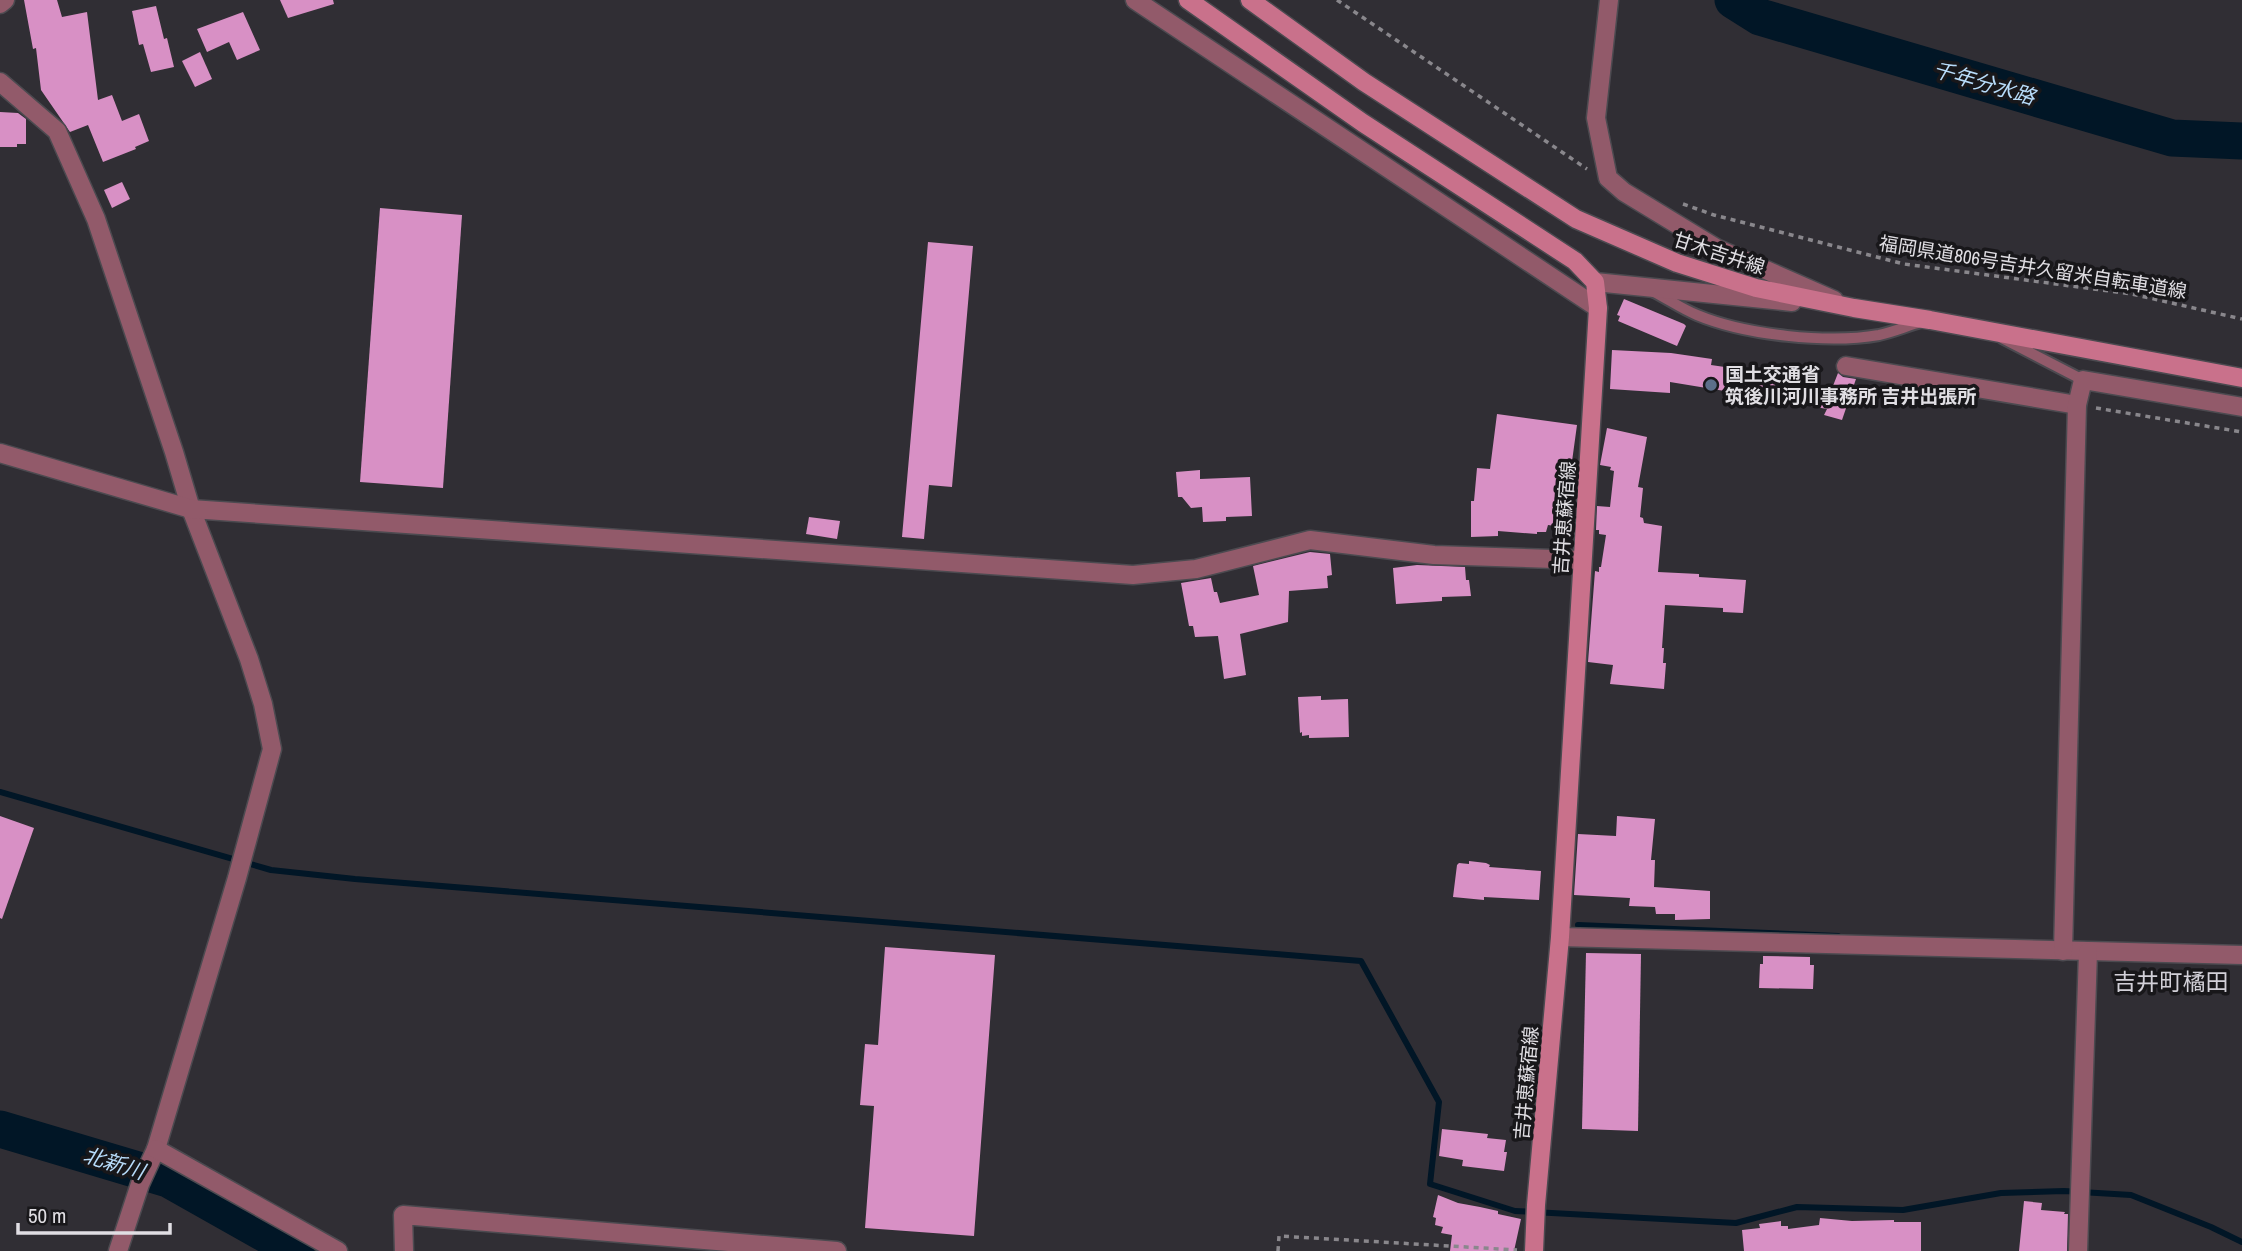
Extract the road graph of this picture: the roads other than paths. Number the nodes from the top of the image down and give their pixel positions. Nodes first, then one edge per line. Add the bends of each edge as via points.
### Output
1 (5, 0) edge
2 (1135, 0) edge
3 (1188, 0) edge
4 (1250, 0) edge
5 (1609, 0) edge
6 (0, 4) edge
7 (0, 82) edge
8 (1595, 282) junction
9 (1645, 287) junction
10 (1598, 308) junction
11 (1854, 309) junction
12 (1930, 320) junction
13 (1988, 331) junction
14 (1846, 366) dead end
15 (2242, 378) edge
16 (2083, 380) junction
17 (2077, 405) junction
18 (2242, 407) edge
19 (0, 453) edge
20 (191, 509) junction
21 (1582, 560) junction
22 (1560, 937) junction
23 (2063, 951) junction
24 (2088, 952) junction
25 (2242, 955) edge
26 (156, 1149) junction
27 (118, 1251) edge
28 (338, 1251) edge
29 (404, 1251) edge
30 (837, 1251) edge
31 (1534, 1251) edge
32 (2078, 1251) edge

1 - 6 street
2 - 10 street
3 - 8 main road via 1363,123 1575,261
4 - 11 main road, 甘木吉井線 via 1364,82 1576,219 1676,263 1756,288
5 - 11 street via 1597,118 1608,178 1716,248
7 - 20 street via 57,131 96,219
8 - 9 street
8 - 10 main road, 吉井恵蘇宿線
9 - 11 street
9 - 12 lane via 1697,315 1747,330 1792,336 1879,335
10 - 21 main road, 吉井恵蘇宿線
11 - 12 main road, 甘木吉井線
12 - 13 main road, 甘木吉井線
13 - 15 main road, 甘木吉井線
13 - 16 lane
14 - 17 street
16 - 17 street
16 - 18 street
17 - 23 street
19 - 20 street
20 - 21 street via 1133,575 1196,569 1310,540 1434,555
20 - 26 street via 249,659 272,748
21 - 22 main road, 吉井恵蘇宿線
22 - 23 street
22 - 31 main road, 吉井恵蘇宿線
23 - 24 street
24 - 25 street
24 - 32 street
26 - 27 street
26 - 28 street
29 - 30 street via 403,1215

